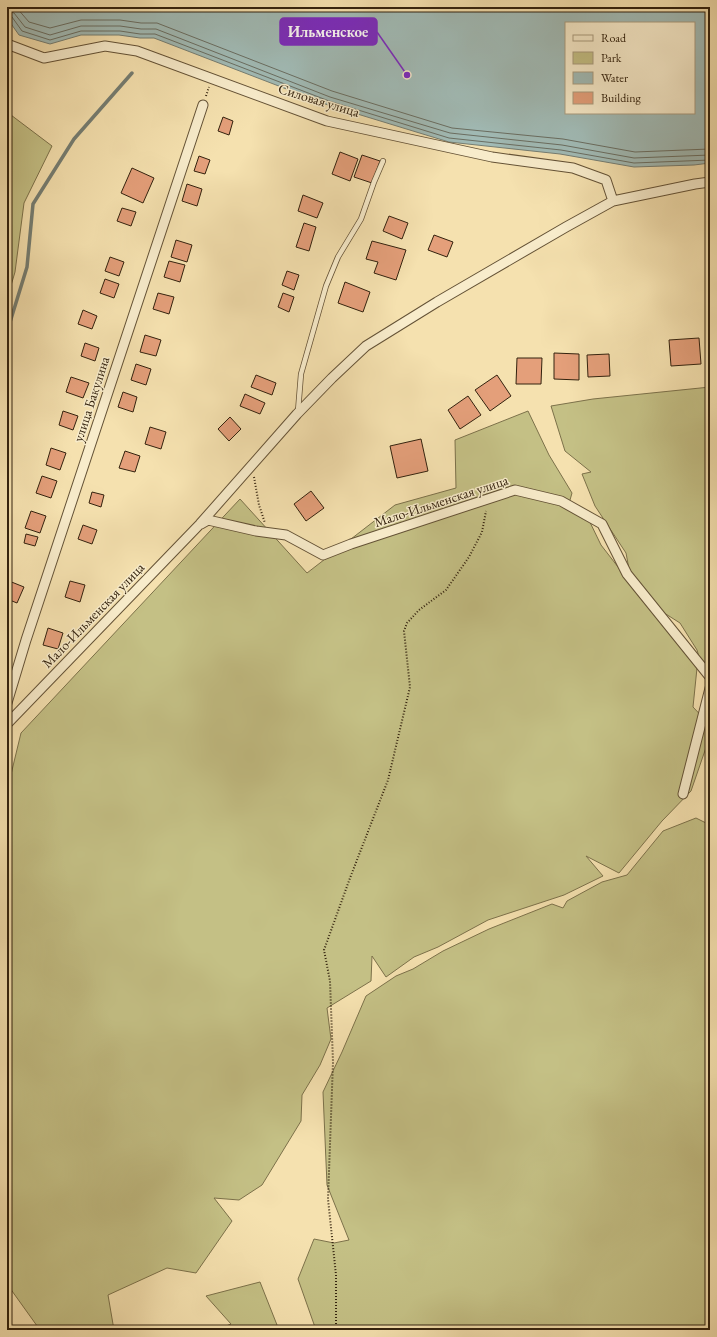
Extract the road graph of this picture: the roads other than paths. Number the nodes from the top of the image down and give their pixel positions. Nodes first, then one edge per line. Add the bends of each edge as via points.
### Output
1 (7, 44) edge
2 (203, 105) road end
3 (383, 162) dead end
4 (710, 182) edge
5 (614, 202) junction
6 (297, 414) junction
7 (200, 524) junction
8 (710, 677) edge
9 (710, 688) edge
10 (7, 703) edge
11 (7, 724) edge
12 (683, 794) dead end

1 - 5 street, Силовая улица via 44,58 105,46 137,51 327,121 492,157 573,168 606,180
2 - 10 street, улица Бакулина
3 - 6 lane via 361,219 338,257 326,286 301,374
4 - 5 street, Мало-Ильменская улица
5 - 6 street, Мало-Ильменская улица via 566,226 366,346
6 - 7 street, Мало-Ильменская улица
7 - 8 street, Мало-Ильменская улица via 208,520 286,535 323,555 515,490 561,501 602,524 627,574
7 - 11 street, Мало-Ильменская улица
9 - 12 street

